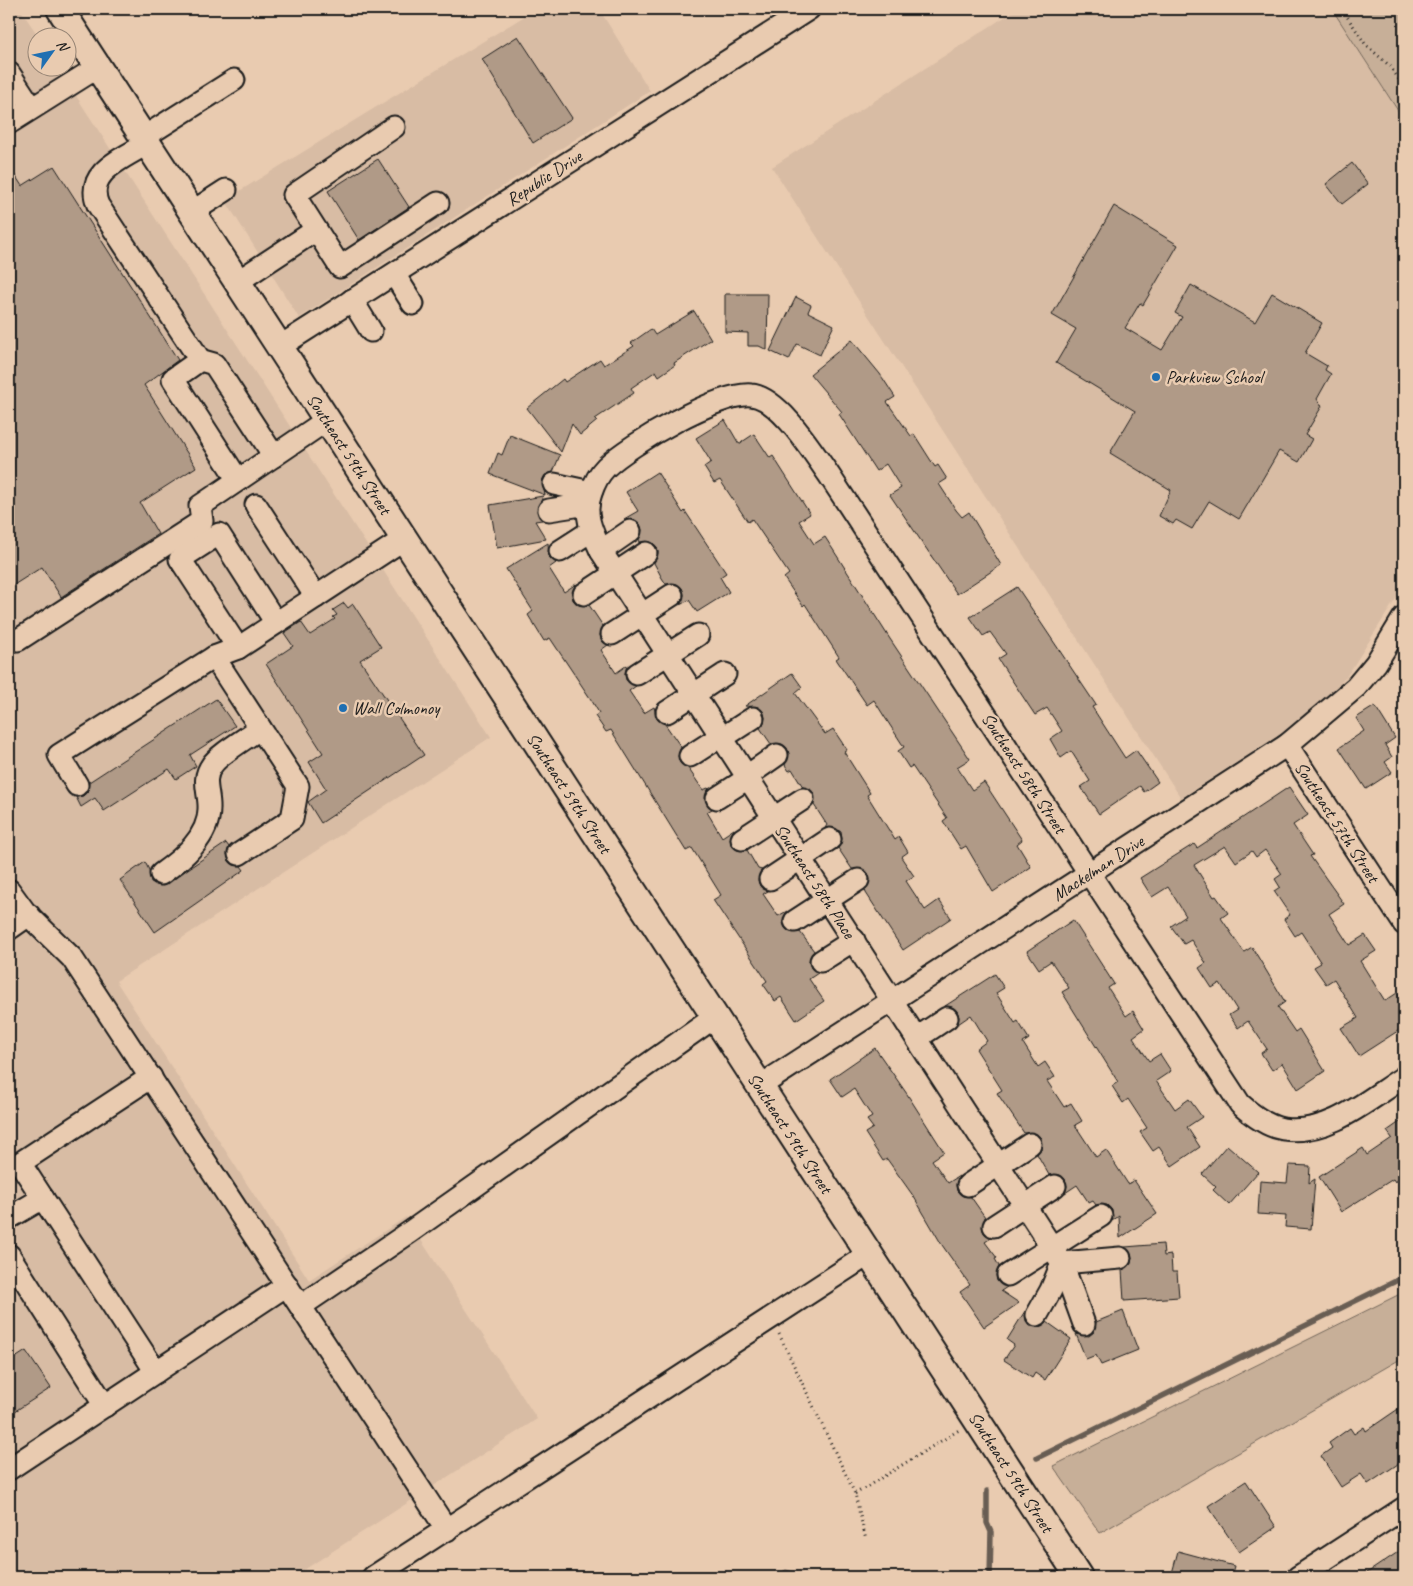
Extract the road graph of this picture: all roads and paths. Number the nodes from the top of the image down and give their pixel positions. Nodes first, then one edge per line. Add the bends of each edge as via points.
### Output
1 (60, 9) edge
2 (809, 9) edge
3 (1342, 9) edge
4 (98, 66) junction
5 (9, 73) edge
6 (234, 80) dead end
7 (1404, 87) edge
8 (32, 108) junction
9 (9, 123) edge
10 (394, 127) dead end
11 (146, 140) junction
12 (226, 190) dead end
13 (438, 203) dead end
14 (192, 212) junction
15 (316, 230) junction
16 (394, 274) junction
17 (237, 282) junction
18 (352, 300) junction
19 (413, 304) dead end
20 (371, 331) dead end
21 (280, 347) junction
22 (200, 360) junction
23 (327, 420) junction
24 (274, 456) junction
25 (238, 480) junction
26 (554, 484) dead end
27 (589, 498) junction
28 (256, 504) dead end
29 (549, 510) dead end
30 (592, 531) junction
31 (630, 531) dead end
32 (404, 539) junction
33 (601, 551) junction
34 (560, 552) dead end
35 (646, 554) dead end
36 (615, 573) junction
37 (584, 594) dead end
38 (672, 595) dead end
39 (316, 597) junction
40 (642, 615) junction
41 (1404, 616) edge
42 (276, 623) junction
43 (612, 634) dead end
44 (698, 635) dead end
45 (9, 638) edge
46 (238, 648) junction
47 (668, 654) junction
48 (214, 657) junction
49 (637, 674) dead end
50 (725, 674) dead end
51 (694, 694) junction
52 (667, 712) dead end
53 (753, 718) dead end
54 (260, 728) junction
55 (722, 737) junction
56 (1287, 745) junction
57 (777, 755) dead end
58 (690, 756) dead end
59 (748, 777) junction
60 (77, 785) dead end
61 (716, 798) dead end
62 (803, 799) dead end
63 (774, 818) junction
64 (742, 839) dead end
65 (830, 839) dead end
66 (239, 854) dead end
67 (801, 859) junction
68 (161, 874) dead end
69 (1090, 874) junction
70 (770, 879) dead end
71 (858, 880) dead end
72 (9, 890) edge
73 (828, 900) junction
74 (29, 915) junction
75 (795, 921) dead end
76 (1404, 924) edge
77 (9, 929) edge
78 (854, 940) junction
79 (821, 961) dead end
80 (893, 1002) junction
81 (715, 1017) junction
82 (947, 1018) dead end
83 (917, 1038) junction
84 (1404, 1077) edge
85 (151, 1078) junction
86 (760, 1086) junction
87 (1030, 1144) dead end
88 (999, 1164) junction
89 (968, 1185) dead end
90 (1055, 1186) dead end
91 (43, 1198) junction
92 (1025, 1206) junction
93 (1101, 1216) dead end
94 (9, 1218) edge
95 (994, 1226) dead end
96 (869, 1254) junction
97 (9, 1255) edge
98 (1057, 1255) junction
99 (1120, 1258) dead end
100 (1008, 1275) dead end
101 (287, 1285) junction
102 (301, 1306) junction
103 (1036, 1314) dead end
104 (771, 1318) junction
105 (1084, 1324) dead end
106 (156, 1372) junction
107 (105, 1406) junction
108 (976, 1419) junction
109 (9, 1469) edge
110 (855, 1494) junction
111 (1404, 1508) edge
112 (447, 1530) junction
113 (866, 1540) dead end
114 (373, 1577) edge
115 (1079, 1577) edge
116 (1298, 1577) edge

1 - 4 main road, Southeast 59th Street
2 - 16 street, Republic Drive
3 - 7 path via 1366,45 1390,66
4 - 8 street
4 - 11 main road, Southeast 59th Street
5 - 8 street
6 - 11 street
8 - 9 street
10 - 15 street via 294,195
11 - 14 main road, Southeast 59th Street
11 - 22 street via 102,172 94,184 94,195
12 - 14 street
13 - 15 street via 340,267
14 - 17 main road, Southeast 59th Street
15 - 17 street
16 - 18 street, Republic Drive
16 - 19 street
17 - 21 main road, Southeast 59th Street
18 - 20 street
18 - 21 street, Republic Drive
21 - 23 main road, Southeast 59th Street
22 - 24 street via 214,364
22 - 25 street via 173,378
23 - 24 street
23 - 32 main road, Southeast 59th Street
24 - 25 street
25 - 45 street via 200,506 202,520 194,526 18,640
26 - 27 street
27 - 29 street
27 - 30 street, Southeast 58th Place
27 - 69 street, Southeast 58th Street via 606,467 628,450 703,406 752,394 774,405 798,431 829,475
28 - 39 street
30 - 33 street, Southeast 58th Place
30 - 34 street
31 - 33 street
32 - 39 street
32 - 81 main road, Southeast 59th Street
33 - 36 street, Southeast 58th Place
35 - 36 street
36 - 37 street
36 - 40 street, Southeast 58th Place
38 - 40 street
39 - 42 street
40 - 43 street
40 - 47 street, Southeast 58th Place
41 - 56 street, Mackelman Drive via 1376,663 1356,687
42 - 46 street
42 - 46 street via 219,534 180,559
44 - 47 street
46 - 48 street
47 - 49 street
47 - 51 street, Southeast 58th Place
48 - 54 street
48 - 60 street via 59,755
50 - 51 street
51 - 52 street
51 - 55 street, Southeast 58th Place
53 - 55 street
54 - 66 street via 298,786 292,819
54 - 68 street via 212,764 205,777 210,809 205,828 181,860
55 - 58 street
55 - 59 street, Southeast 58th Place
56 - 69 street, Mackelman Drive
56 - 76 street, Southeast 57th Street
57 - 59 street
59 - 61 street
59 - 63 street, Southeast 58th Place
62 - 63 street
63 - 64 street
63 - 67 street, Southeast 58th Place
65 - 67 street
67 - 70 street
67 - 73 street, Southeast 58th Place
69 - 80 street, Mackelman Drive
69 - 84 street, Southeast 58th Street via 1240,1104 1257,1119 1282,1129 1307,1128 1333,1121
71 - 73 street
72 - 74 street
73 - 75 street
73 - 78 street, Southeast 58th Place
74 - 77 street
74 - 85 street via 72,958
78 - 79 street
78 - 80 street, Southeast 58th Place
80 - 83 street, Southeast 58th Place
80 - 86 street, Mackelman Drive
81 - 86 main road, Southeast 59th Street
81 - 102 street
82 - 83 street
83 - 88 street, Southeast 58th Place
85 - 91 street via 20,1163
85 - 101 street
86 - 96 main road, Southeast 59th Street
87 - 88 street
88 - 89 street
88 - 92 street, Southeast 58th Place
90 - 92 street
91 - 94 street
91 - 106 street
92 - 95 street
92 - 98 street, Southeast 58th Place
93 - 98 street
96 - 104 street
96 - 108 main road, Southeast 59th Street
97 - 107 street
98 - 99 street
98 - 100 street
98 - 103 street via 1051,1290
98 - 105 street, Southeast 58th Place
101 - 102 street
101 - 106 street
102 - 112 street
104 - 110 path
104 - 112 street
106 - 107 street
107 - 109 street
108 - 110 path
108 - 115 main road, Southeast 59th Street
110 - 113 path
111 - 116 street
112 - 114 street

